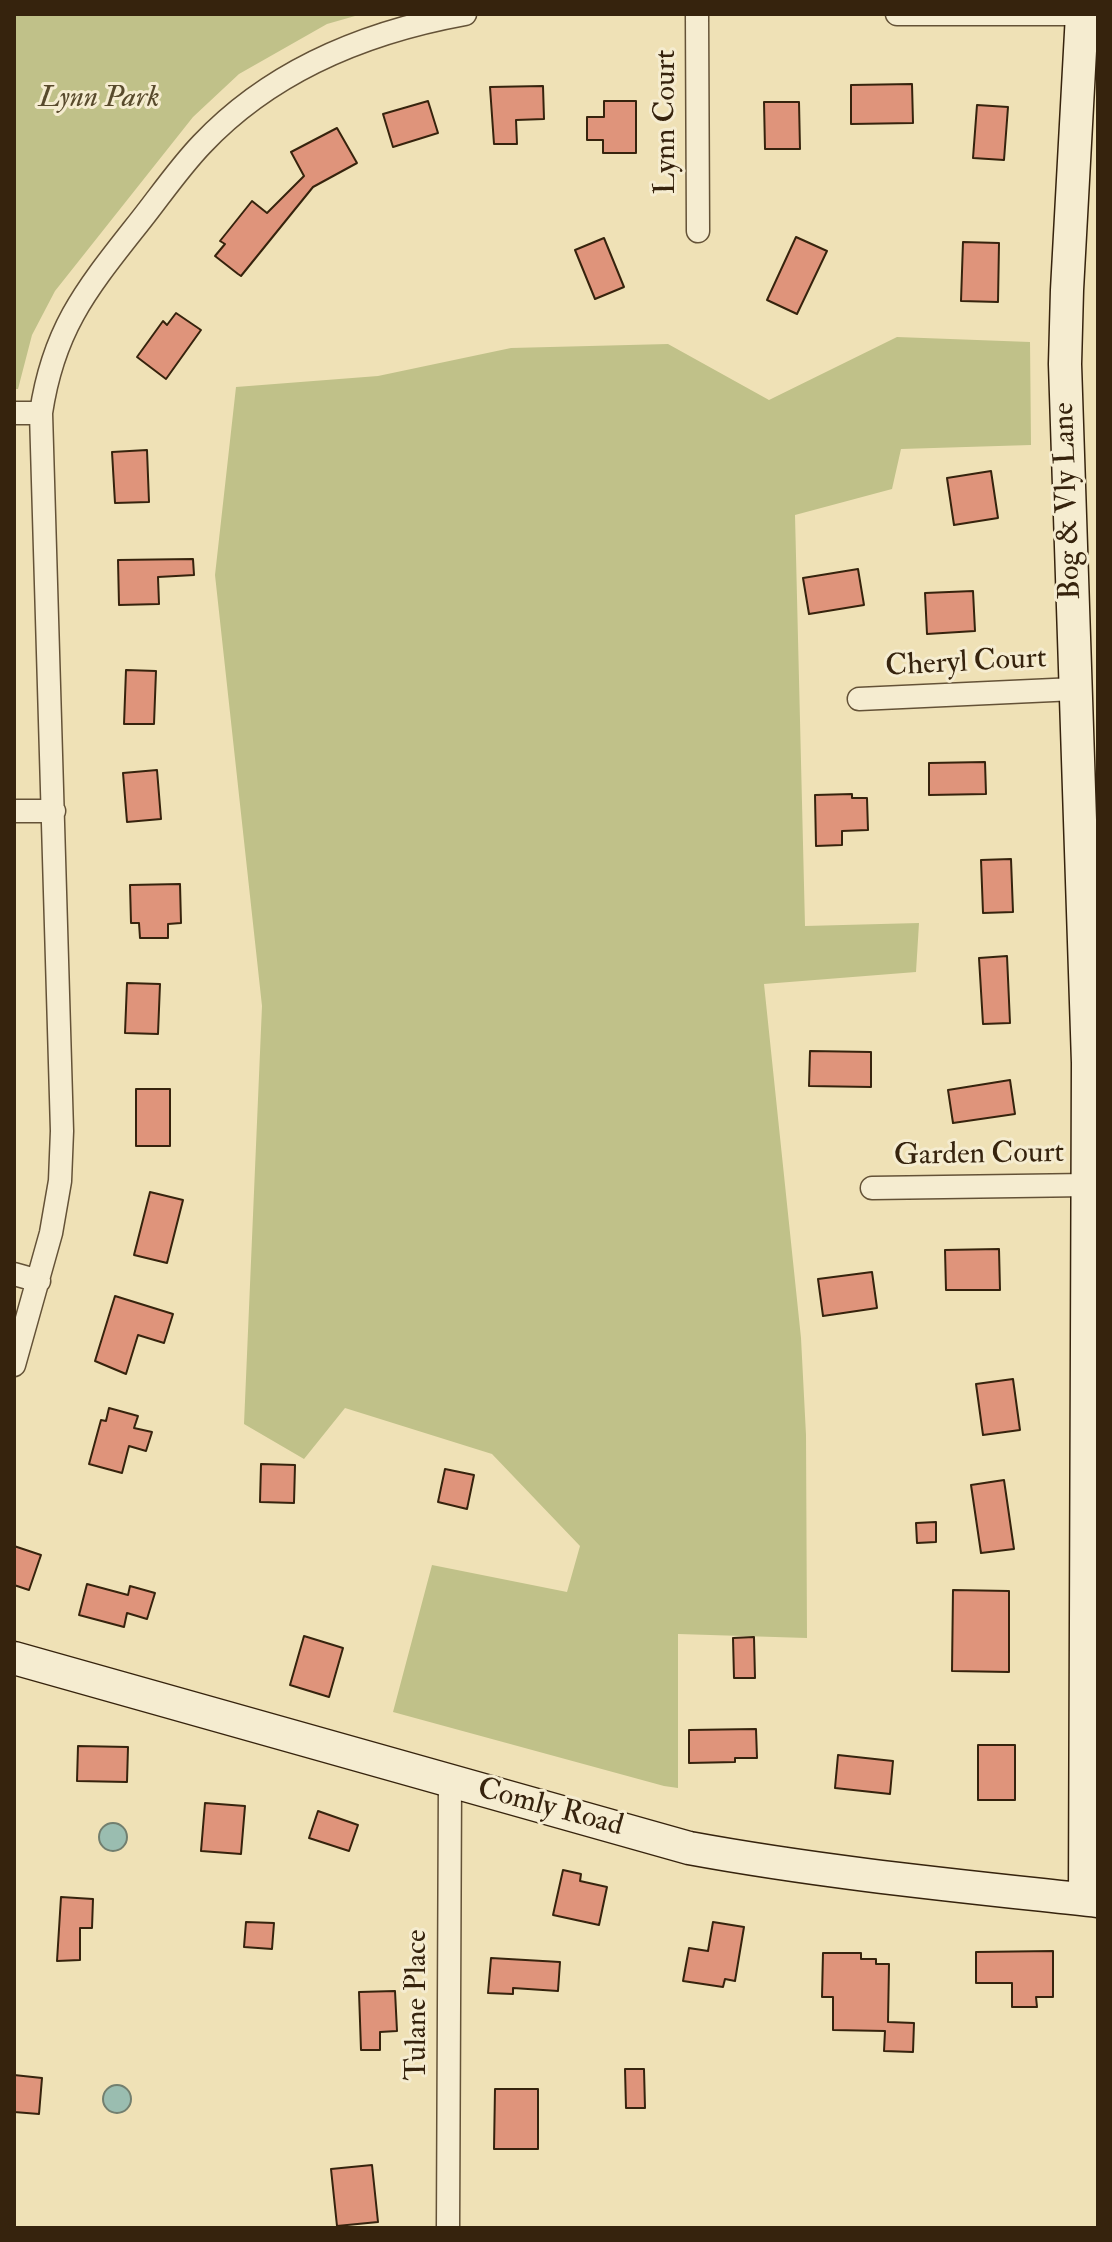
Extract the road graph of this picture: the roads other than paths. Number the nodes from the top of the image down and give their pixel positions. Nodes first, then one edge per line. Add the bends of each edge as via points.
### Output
1 (465, 14) edge
2 (697, 14) edge
3 (897, 14) edge
4 (1082, 14) edge
5 (1098, 14) edge
6 (432, 17) edge
7 (698, 231) dead end
8 (14, 413) edge
9 (41, 413) junction
10 (1075, 689) junction
11 (859, 699) dead end
12 (1088, 783) edge
13 (14, 811) edge
14 (54, 811) junction
15 (1091, 1170) edge
16 (872, 1188) dead end
17 (14, 1274) edge
18 (39, 1281) junction
19 (14, 1365) edge
20 (1092, 1542) edge
21 (14, 1658) edge
22 (450, 1782) junction
23 (1092, 1900) edge
24 (448, 2228) edge

1 - 6 street
2 - 7 street, Lynn Court
3 - 4 street
4 - 5 street
4 - 10 street, Bog & Vly Lane via 1065,364
6 - 9 street via 316,60 236,112 201,145 69,320 55,349
8 - 9 street
9 - 14 street
10 - 11 street, Cheryl Court
10 - 12 street, Bog & Vly Lane
12 - 15 street, Bog & Vly Lane
13 - 14 street
14 - 18 street via 62,1143 60,1181
15 - 16 street, Garden Court
15 - 20 street, Bog & Vly Lane
17 - 18 street
18 - 19 street
20 - 23 street, Bog & Vly Lane
21 - 22 street, Comly Road
22 - 23 street, Comly Road via 689,1848 773,1863
22 - 24 street, Tulane Place

